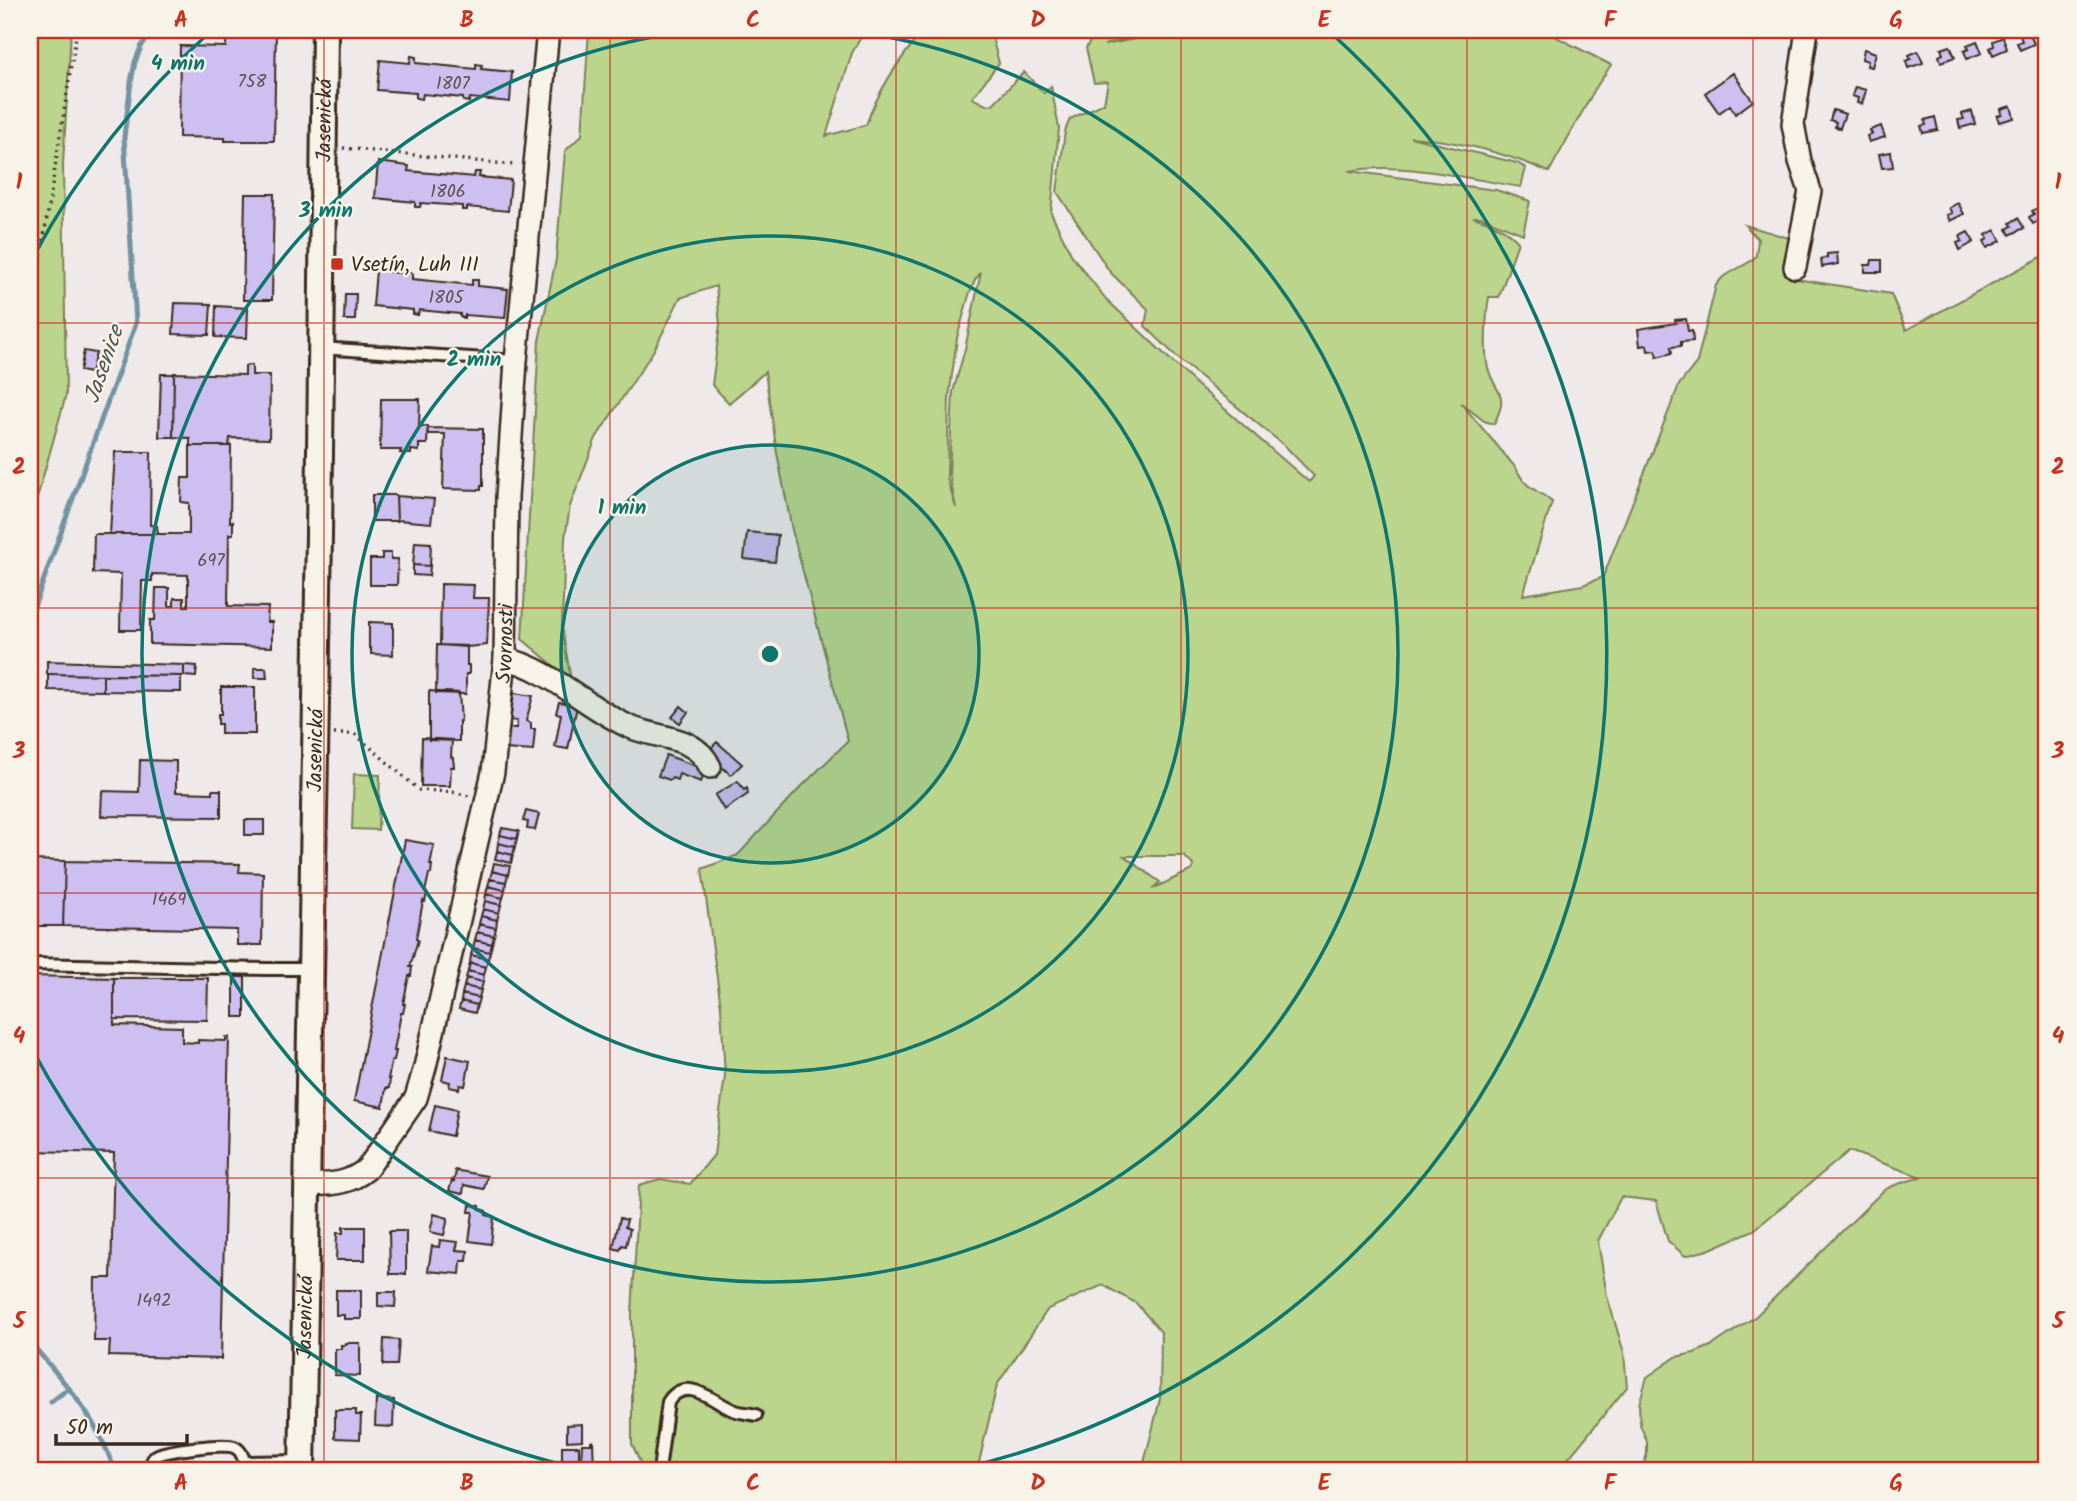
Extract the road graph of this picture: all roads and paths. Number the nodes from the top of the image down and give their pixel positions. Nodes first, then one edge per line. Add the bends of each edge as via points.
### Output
1 (77, 30) edge
2 (325, 30) edge
3 (548, 30) edge
4 (1807, 30) edge
5 (341, 147) dead end
6 (525, 166) dead end
7 (1795, 267) dead end
8 (30, 324) edge
9 (320, 348) junction
10 (516, 361) junction
11 (505, 659) junction
12 (333, 734) dead end
13 (710, 767) dead end
14 (488, 800) junction
15 (30, 964) edge
16 (310, 969) junction
17 (307, 1185) junction
18 (756, 1415) dead end
19 (244, 1466) edge
20 (302, 1466) edge
21 (150, 1471) edge
22 (659, 1471) edge

1 - 8 path
2 - 9 street, Jasenická
3 - 10 street, Svornosti
4 - 7 street via 1793,124 1810,191
5 - 6 path
9 - 10 lane
9 - 16 street, Jasenická
10 - 11 street, Svornosti via 507,497
11 - 13 street via 522,663 631,727 691,745
11 - 14 street, Svornosti
12 - 14 path via 355,734 419,790
14 - 17 street, Svornosti via 416,1098 359,1176
15 - 16 lane
16 - 17 street, Jasenická
17 - 20 street, Jasenická
18 - 22 lane via 733,1410 695,1390 673,1394
19 - 20 lane
19 - 21 lane via 240,1451 232,1446 167,1451 155,1457

